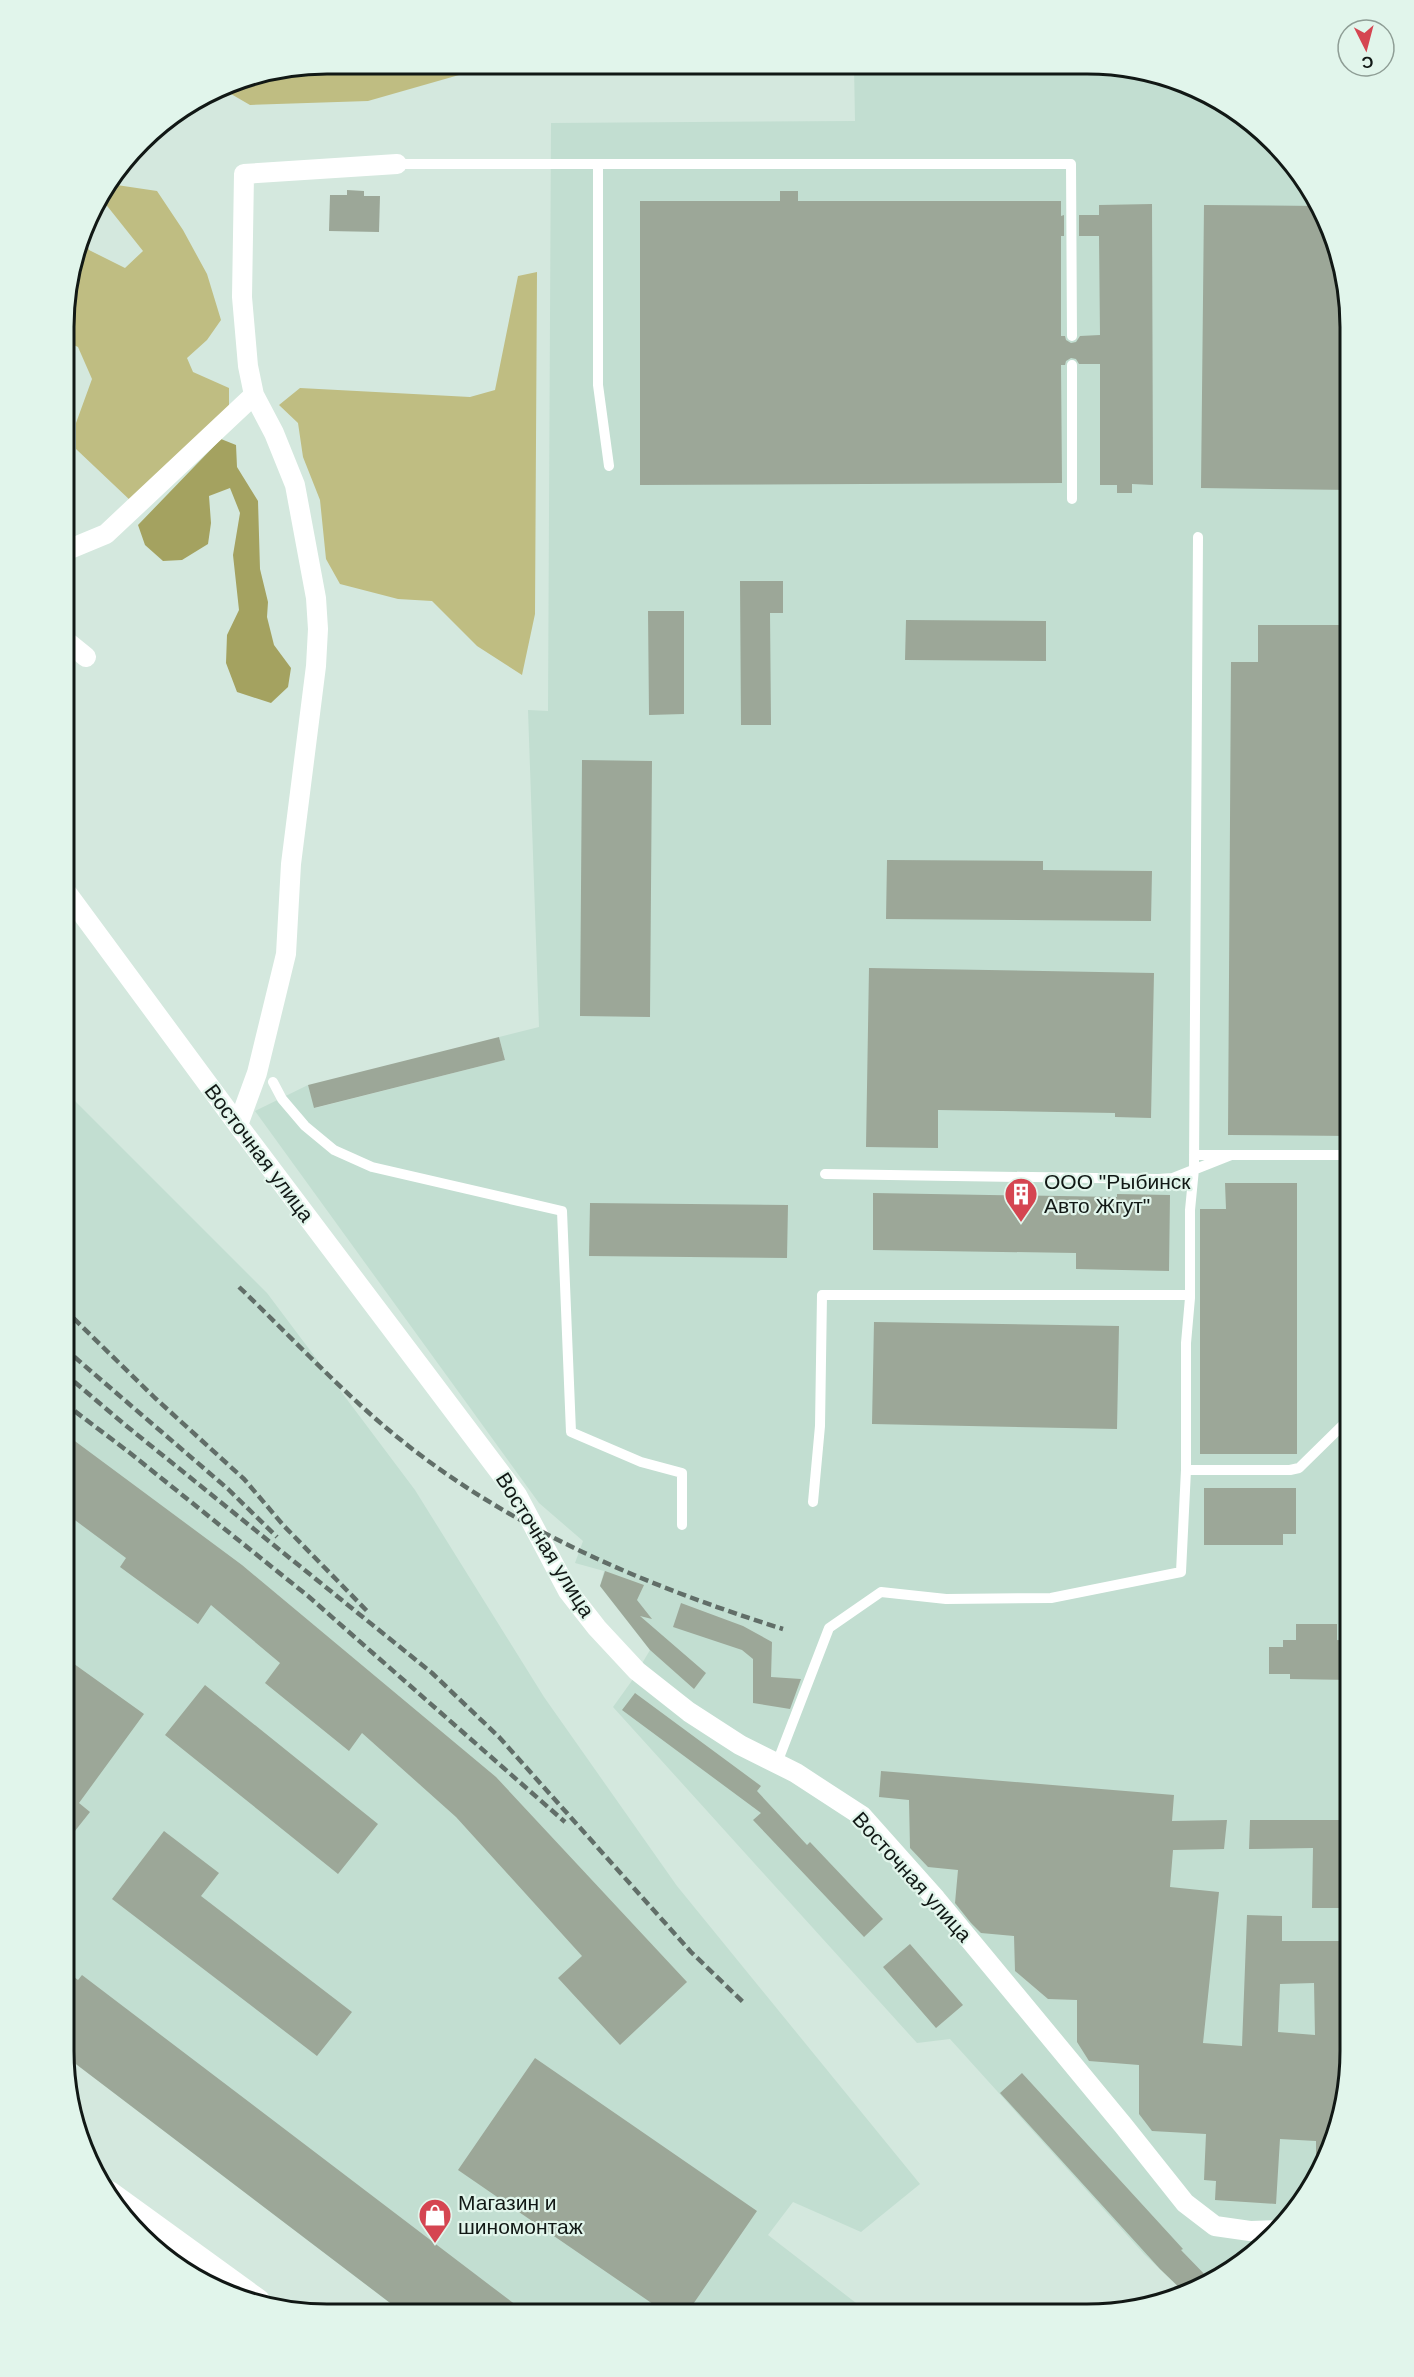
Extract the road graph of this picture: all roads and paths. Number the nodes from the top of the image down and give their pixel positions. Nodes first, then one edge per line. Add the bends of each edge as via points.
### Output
1 (397, 164) joint
2 (598, 164) junction
3 (1072, 336) dead end
4 (1072, 364) dead end
5 (254, 394) junction
6 (609, 466) dead end
7 (1072, 499) dead end
8 (1198, 537) dead end
9 (74, 547) edge
10 (74, 647) edge
11 (87, 657) dead end
12 (74, 903) edge
13 (273, 1082) dead end
14 (238, 1125) junction
15 (1194, 1155) junction
16 (1231, 1155) junction
17 (1340, 1155) edge
18 (1194, 1169) junction
19 (825, 1174) dead end
20 (1190, 1295) junction
21 (1340, 1428) edge
22 (1186, 1470) junction
23 (813, 1502) dead end
24 (682, 1525) dead end
25 (777, 1763) junction
26 (131, 2211) edge
27 (1265, 2230) edge
28 (235, 2286) edge

1 - 2 lane
1 - 5 street via 244,174 242,297
2 - 3 lane via 1071,164
2 - 6 lane via 598,385
4 - 7 lane
5 - 9 street via 106,534
5 - 14 street via 295,485 318,628 291,864 286,954 257,1073
8 - 15 lane
10 - 11 street
12 - 14 street, Восточная улица
13 - 24 lane via 305,1126 334,1150 372,1167 562,1211 571,1432 641,1462 682,1473
14 - 25 street, Восточная улица via 517,1495 568,1591 597,1628 637,1671 689,1713
15 - 16 lane
15 - 18 lane
16 - 17 lane
16 - 18 lane
18 - 19 lane via 1173,1178 1158,1179
18 - 20 lane
20 - 22 lane
20 - 23 lane via 822,1295 820,1426
21 - 22 lane via 1299,1468
22 - 25 lane via 1181,1572 1052,1598 946,1599 881,1592 829,1628
25 - 27 street, Восточная улица via 862,1816 936,1899 1185,2203 1215,2226
26 - 28 street

